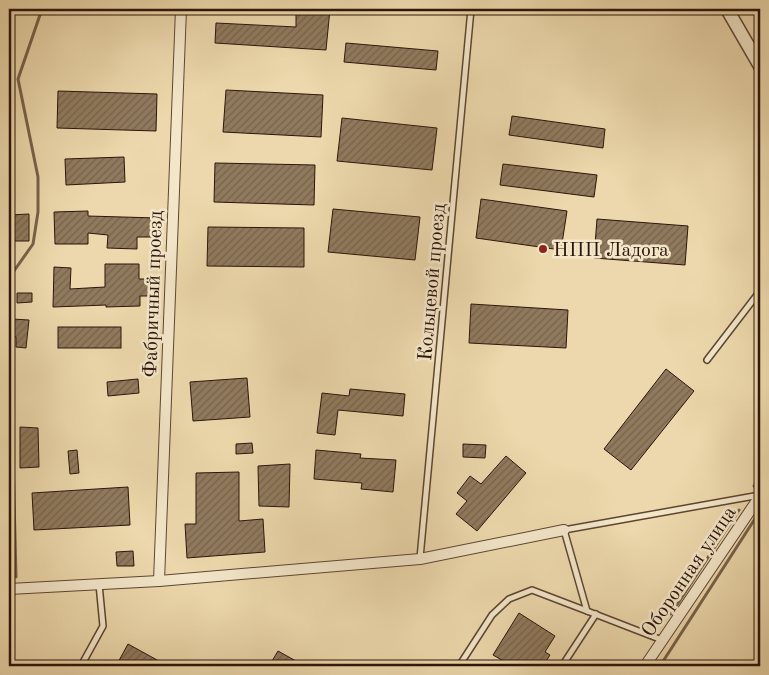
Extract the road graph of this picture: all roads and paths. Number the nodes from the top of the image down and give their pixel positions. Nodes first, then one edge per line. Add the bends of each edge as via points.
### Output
1 (181, 9) edge
2 (471, 9) edge
3 (727, 9) edge
4 (760, 66) edge
5 (760, 291) edge
6 (707, 360) dead end
7 (760, 496) edge
8 (564, 530) junction
9 (420, 558) junction
10 (159, 581) junction
11 (99, 584) junction
12 (9, 589) edge
13 (587, 611) junction
14 (596, 614) junction
15 (662, 640) junction
16 (81, 666) edge
17 (459, 666) edge
18 (562, 666) edge
19 (645, 666) edge

1 - 10 street, Фабричный проезд
2 - 9 lane, Кольцевой проезд
3 - 4 street
5 - 6 lane
7 - 8 lane
7 - 15 street, Оборонная улица
8 - 9 street
8 - 13 lane
9 - 10 street
10 - 11 street
11 - 12 street
11 - 16 lane via 103,626
13 - 14 lane
13 - 17 lane via 532,590 509,599 492,615
14 - 15 lane
14 - 18 lane
15 - 19 street, Оборонная улица

